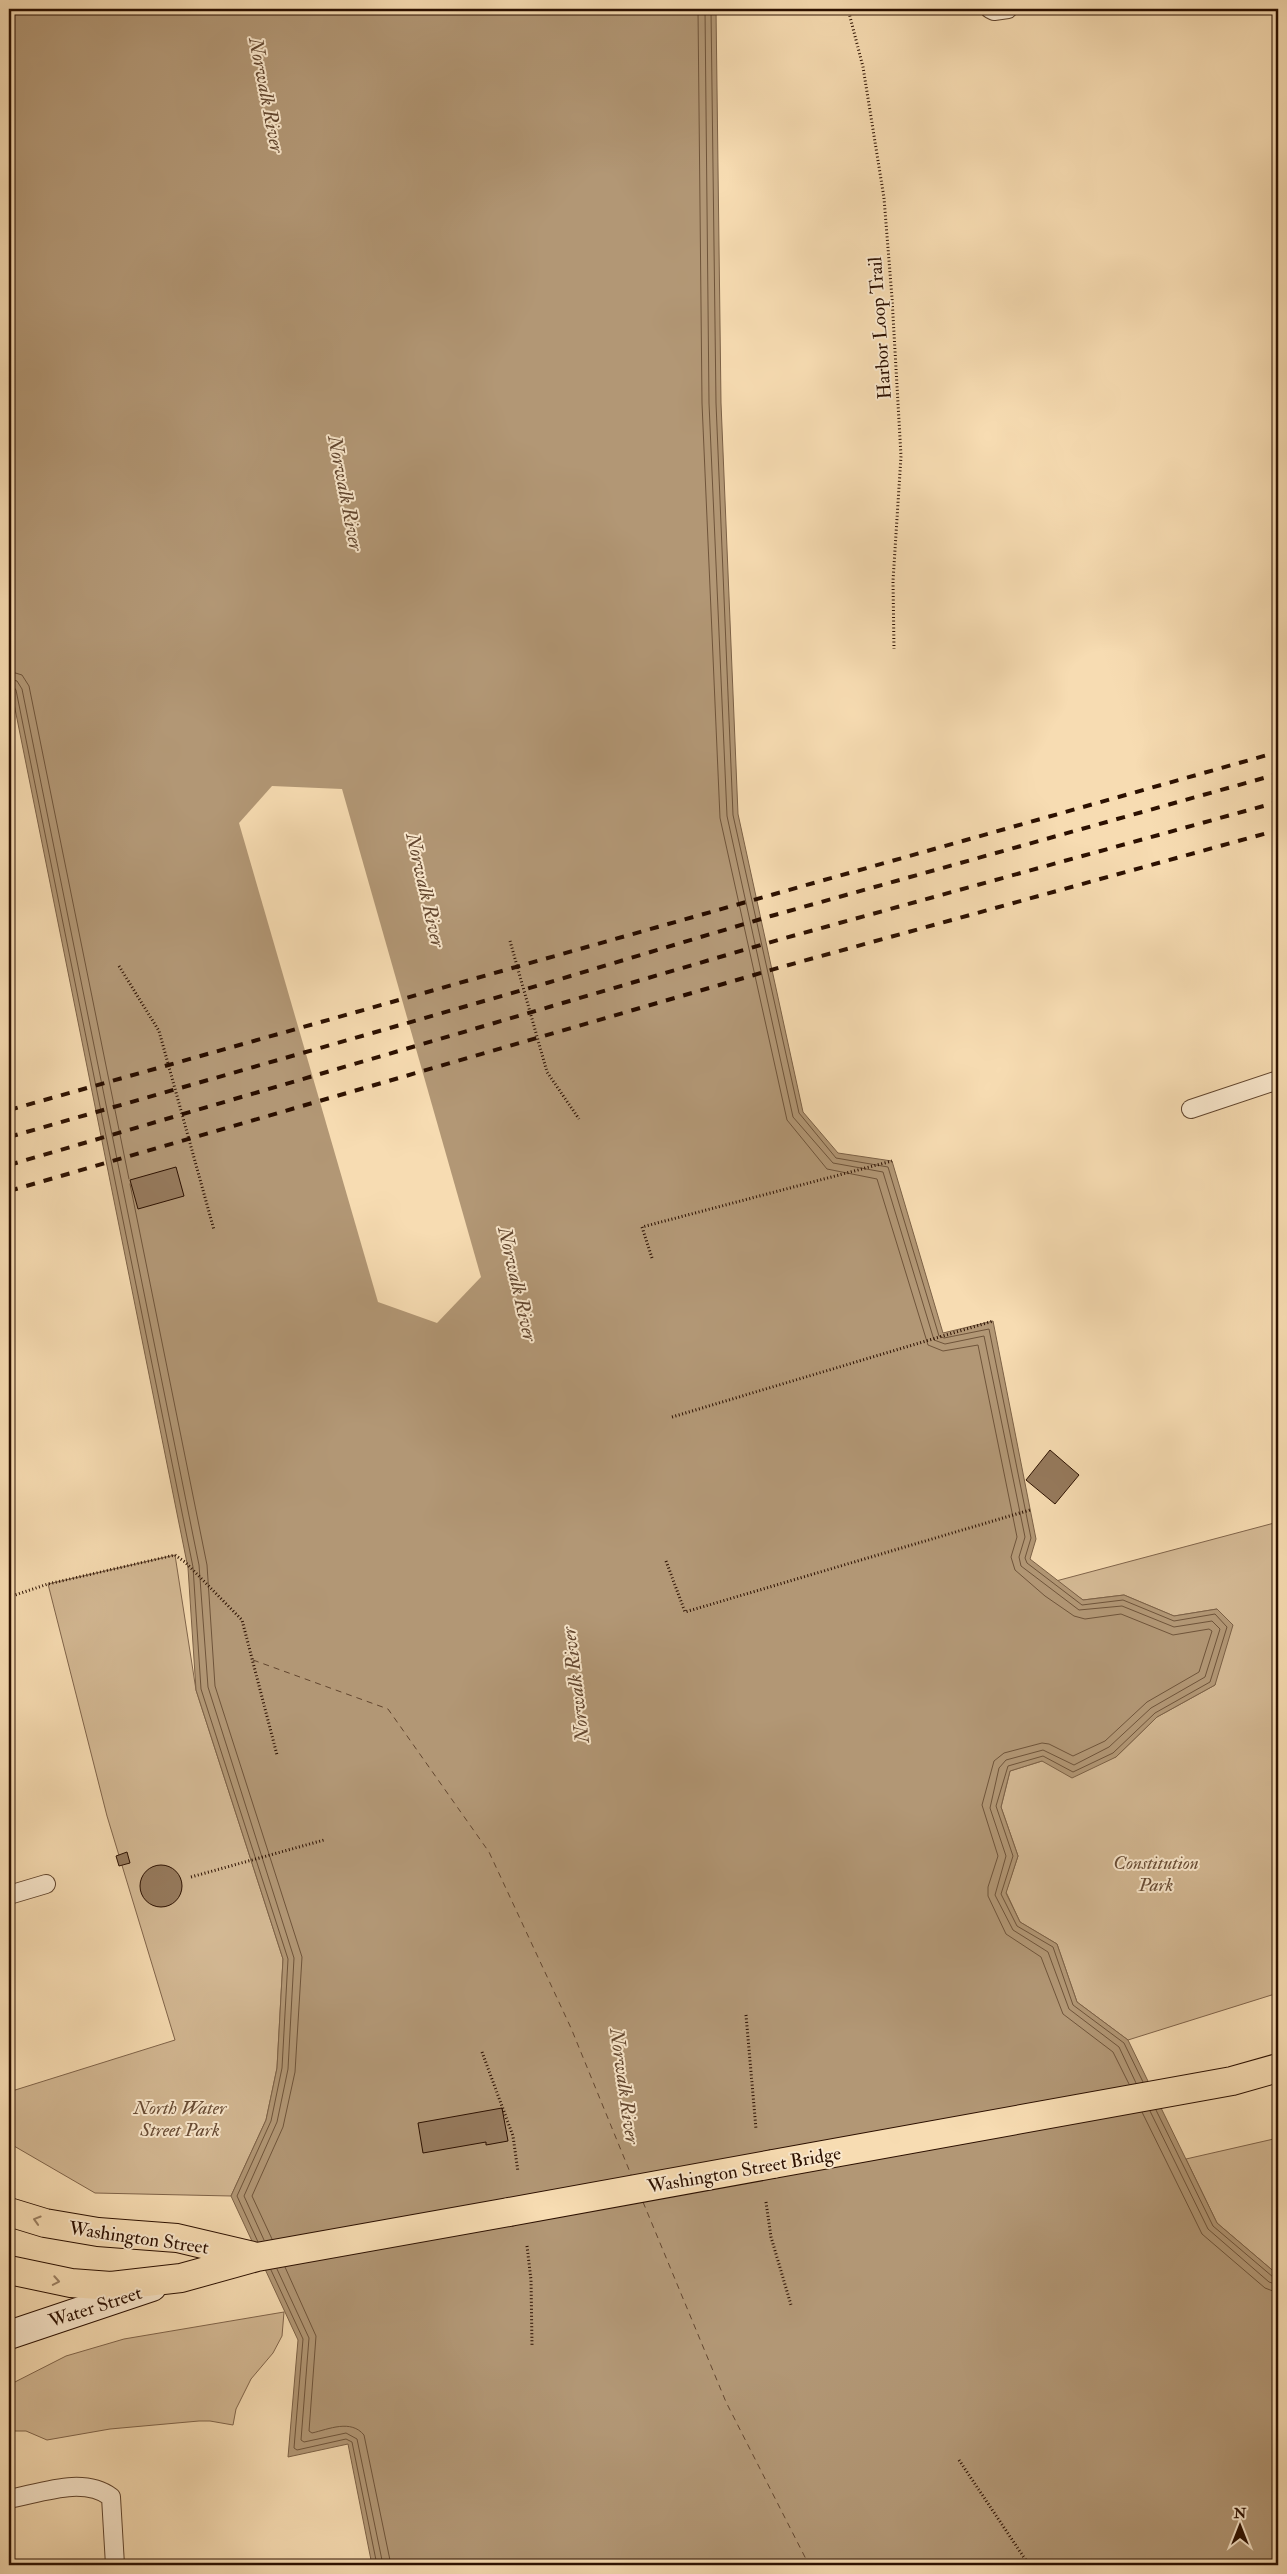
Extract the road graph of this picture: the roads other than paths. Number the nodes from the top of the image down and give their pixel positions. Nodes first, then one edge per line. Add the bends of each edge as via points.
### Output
1 (990, 9) edge
2 (1008, 9) edge
3 (1278, 1080) edge
4 (1192, 1109) dead end
5 (46, 1884) dead end
6 (9, 1895) edge
7 (1278, 2068) edge
8 (9, 2212) edge
9 (257, 2257) junction
10 (9, 2270) edge
11 (181, 2278) junction
12 (9, 2335) edge
13 (9, 2499) edge
14 (115, 2565) edge

1 - 2 lane
3 - 4 lane
5 - 6 lane
7 - 9 main road, Washington Street Bridge, bridge via 1232,2081
9 -> 8 main road, Washington Street via 177,2238 98,2232 45,2223
9 - 11 main road, Washington Street
10 -> 11 main road, Washington Street via 71,2284 112,2286
11 - 12 main road, Water Street
13 - 14 lane via 82,2486 101,2489 112,2496

